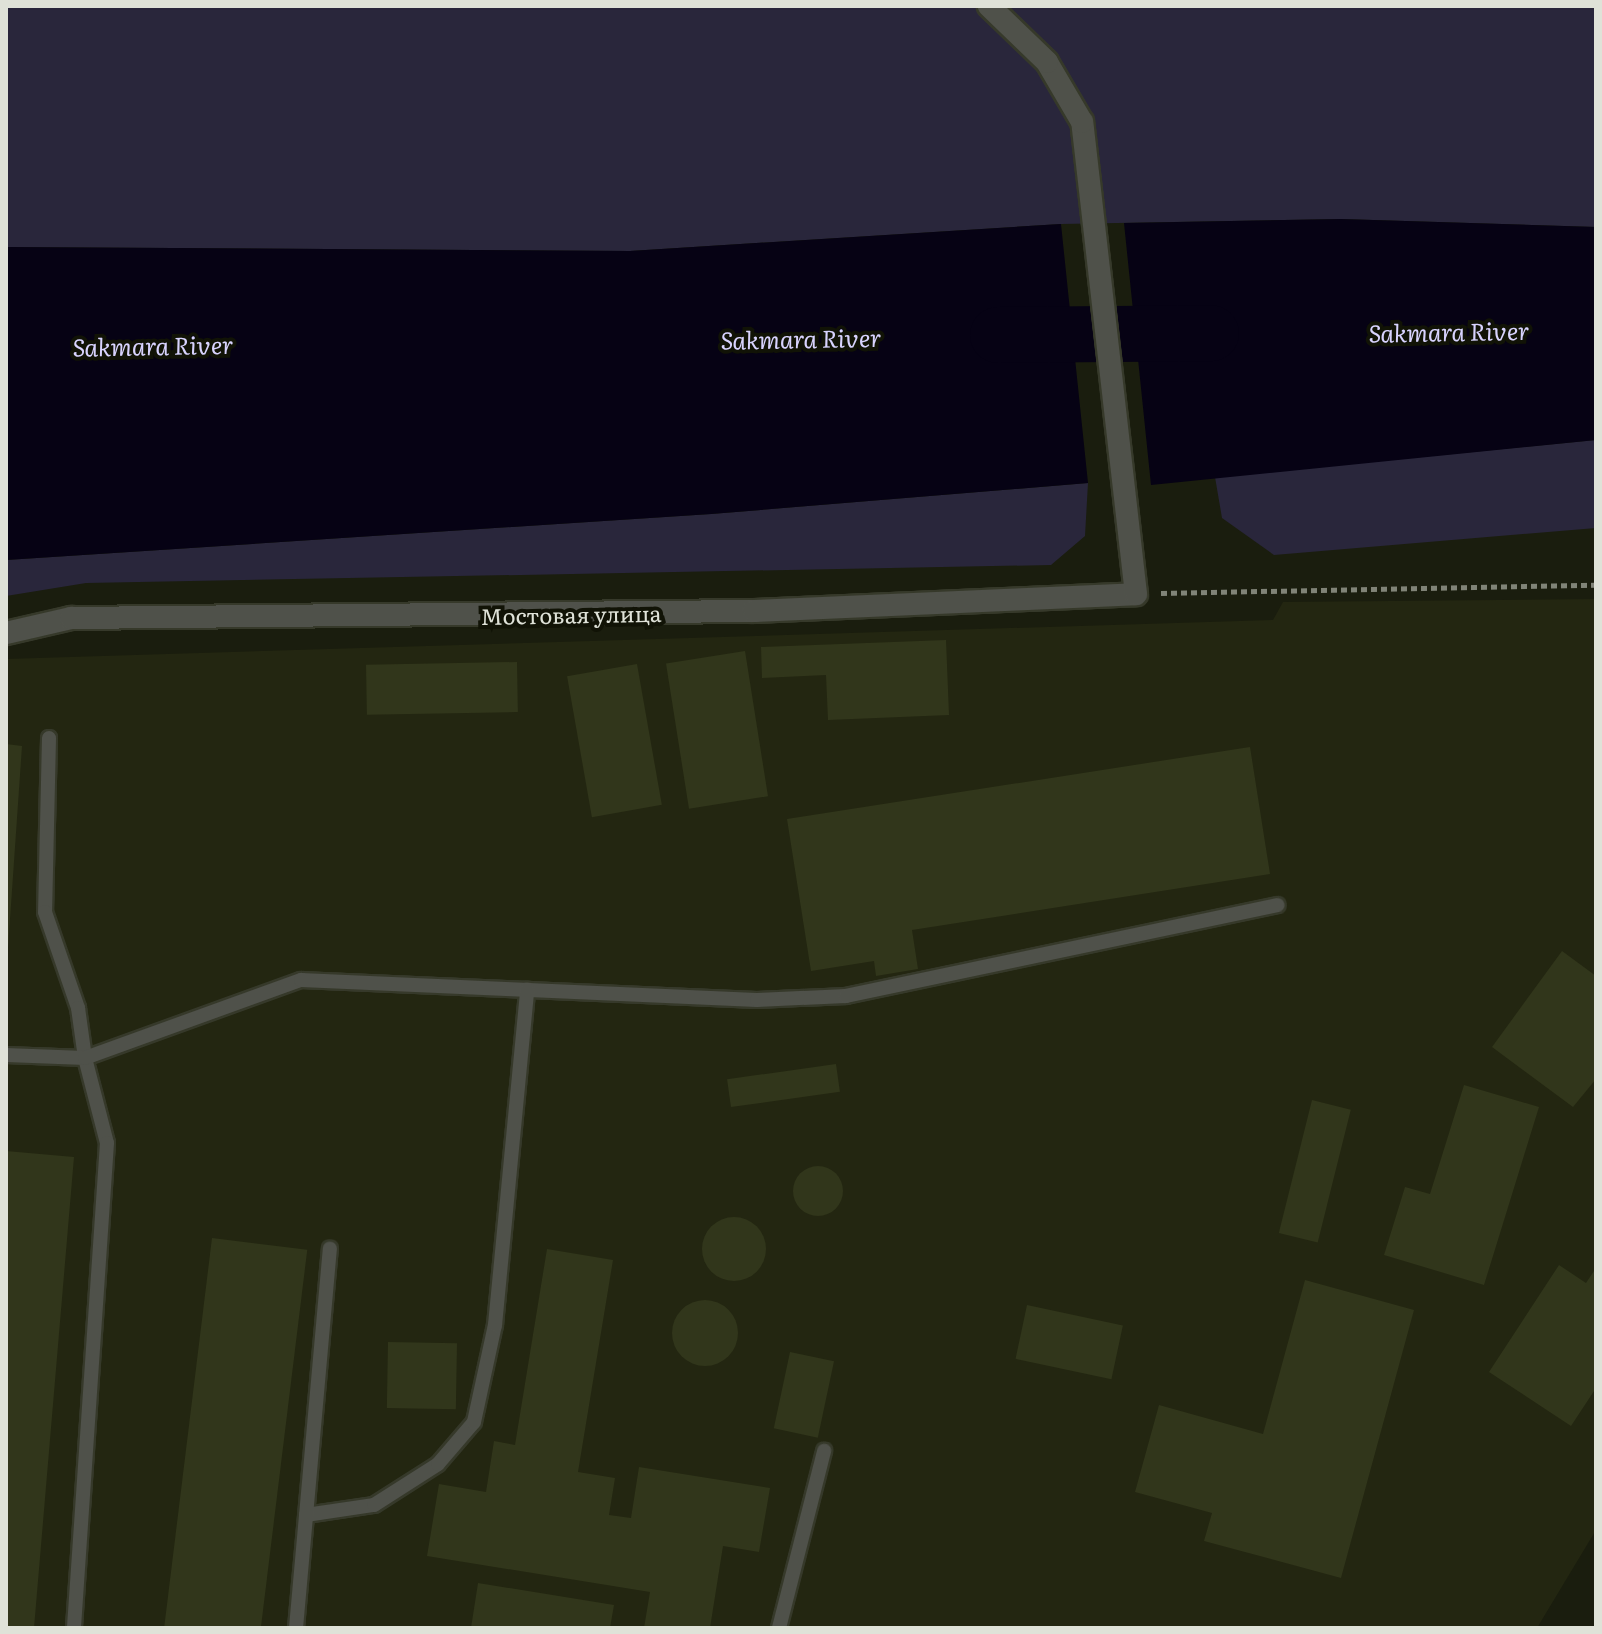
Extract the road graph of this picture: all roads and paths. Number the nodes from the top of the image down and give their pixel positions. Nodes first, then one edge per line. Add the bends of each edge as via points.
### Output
1 (989, 6) edge
2 (1596, 585) edge
3 (1136, 594) junction
4 (6, 633) edge
5 (49, 738) dead end
6 (1278, 905) dead end
7 (527, 990) junction
8 (6, 1055) edge
9 (85, 1058) junction
10 (330, 1249) dead end
11 (824, 1451) dead end
12 (306, 1515) junction
13 (74, 1628) edge
14 (296, 1628) edge
15 (779, 1628) edge

1 - 3 street via 1047,62 1082,122
2 - 3 path
3 - 4 street, Мостовая улица via 754,611 71,618
5 - 9 lane via 45,912 78,1008
6 - 7 lane via 846,996 757,1000
7 - 9 lane via 301,980
7 - 12 lane via 495,1325 474,1422 438,1464 374,1505
8 - 9 lane
9 - 13 lane via 107,1143
10 - 12 lane
11 - 15 lane
12 - 14 lane

